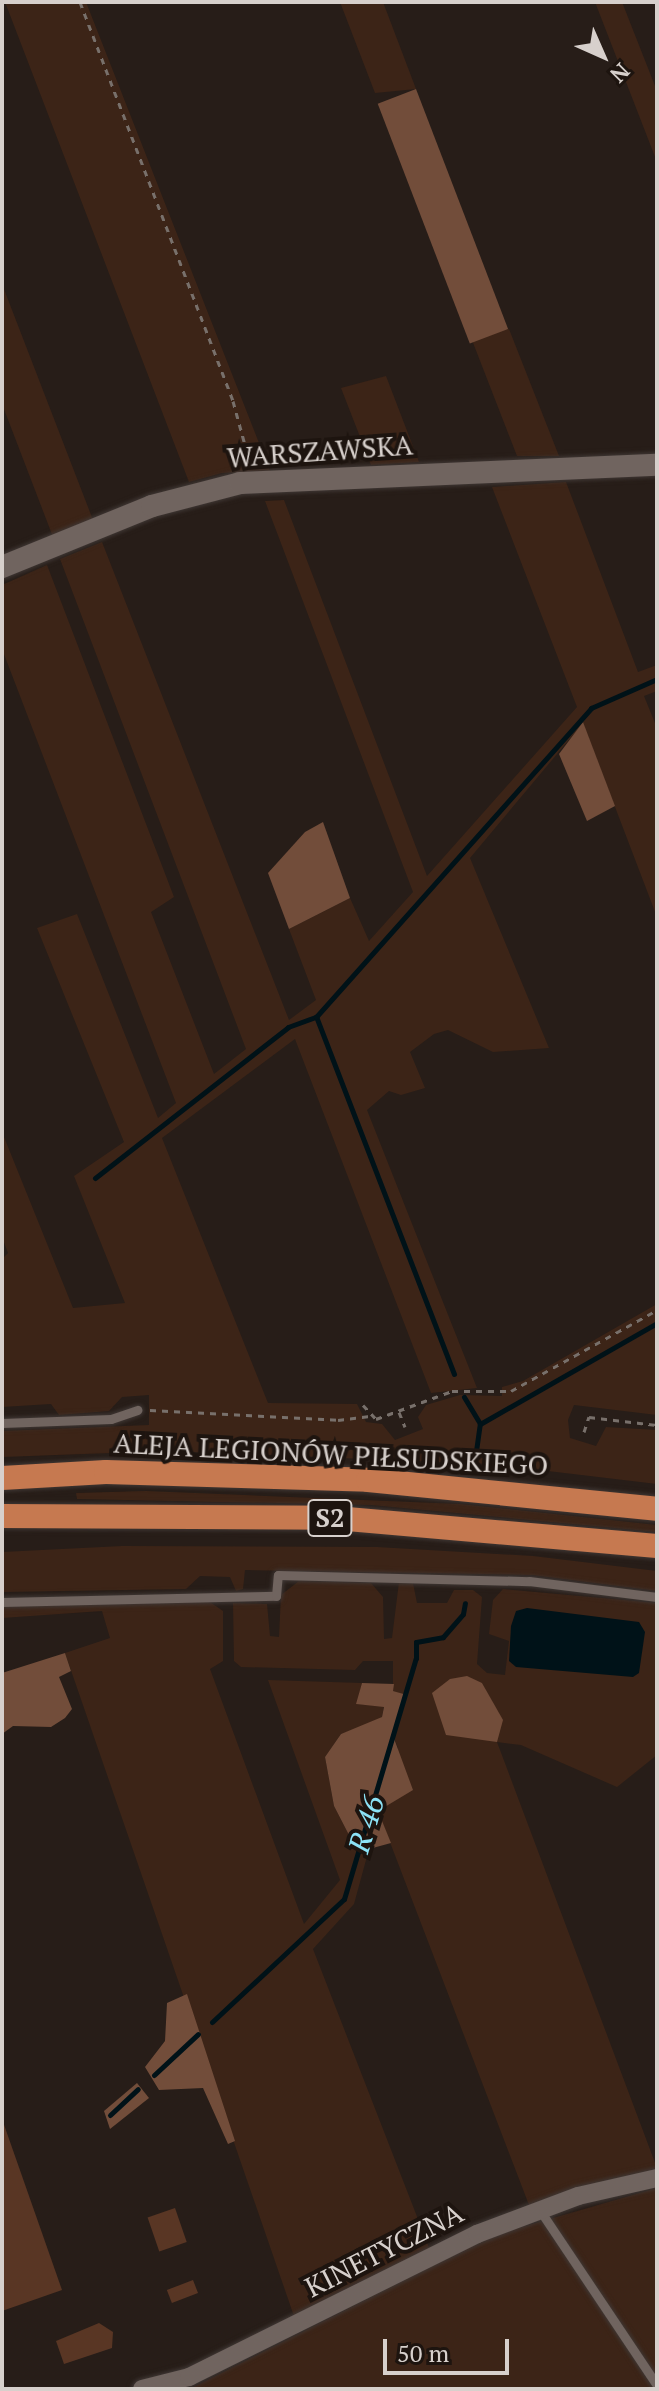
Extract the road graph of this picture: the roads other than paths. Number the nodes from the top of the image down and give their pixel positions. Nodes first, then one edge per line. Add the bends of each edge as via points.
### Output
1 (657, 465) edge
2 (2, 567) edge
3 (137, 1410) road end
4 (2, 1423) edge
5 (2, 1478) edge
6 (657, 1509) edge
7 (2, 1516) edge
8 (657, 1546) edge
9 (657, 1597) edge
10 (2, 1602) edge
11 (657, 2178) edge
12 (539, 2209) junction
13 (657, 2385) edge
14 (142, 2389) edge

1 - 2 street, WARSZAWSKA via 255,482 180,496
3 - 4 lane via 111,1419
5 - 6 highway, ALEJA LEGIONÓW PIŁSUDSKIEGO / S2 via 106,1472 368,1480
7 - 8 highway, S2 via 336,1518
9 - 10 lane via 529,1581 278,1575 276,1596
11 - 12 street, KINETYCZNA
12 - 13 lane
12 - 14 street, KINETYCZNA via 477,2234 189,2377

